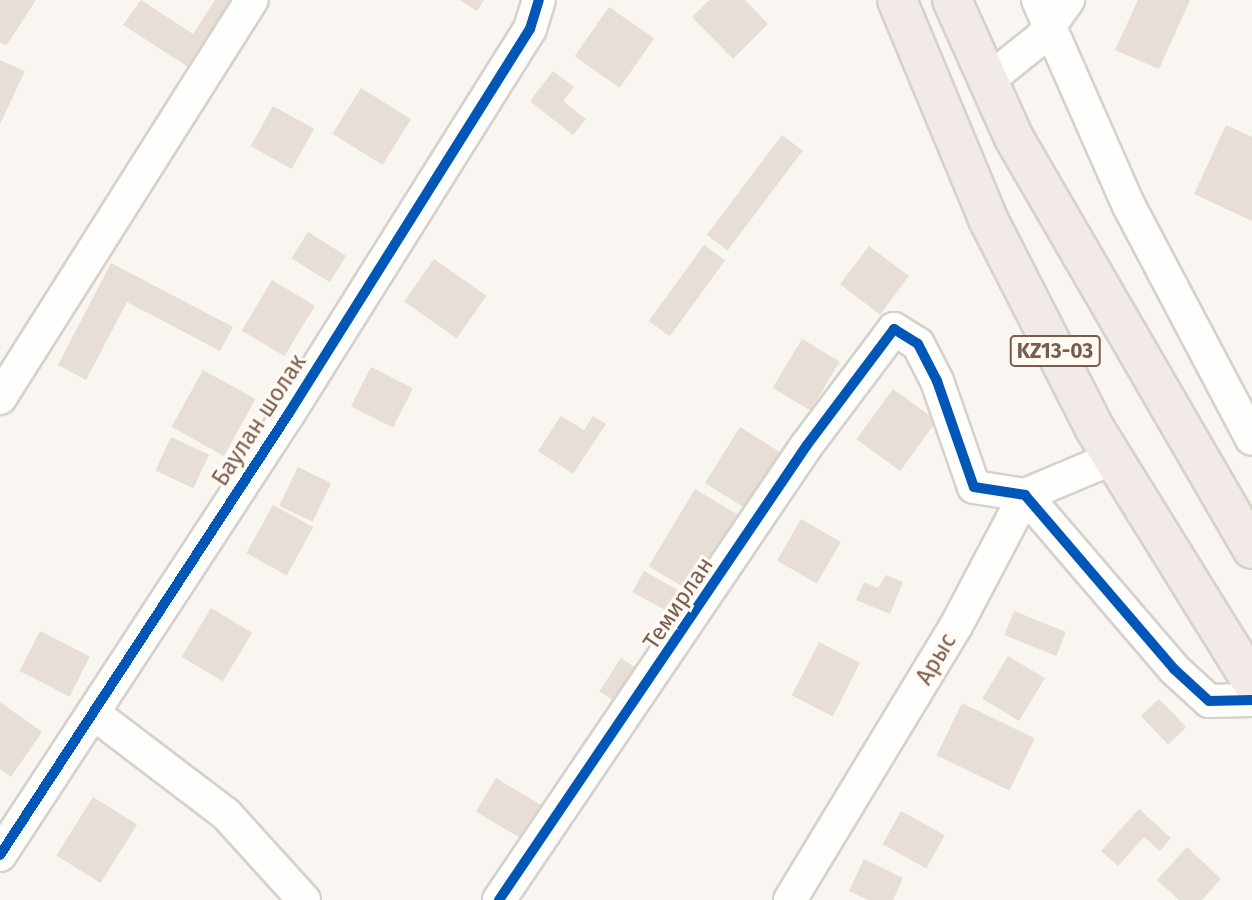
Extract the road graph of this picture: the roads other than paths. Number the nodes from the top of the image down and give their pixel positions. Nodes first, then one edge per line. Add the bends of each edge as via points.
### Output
1 (252, 0) edge
2 (539, 0) edge
3 (897, 0) edge
4 (952, 0) edge
5 (1068, 0) edge
6 (1043, 14) edge
7 (986, 82) junction
8 (0, 398) edge
9 (1252, 439) edge
10 (1113, 458) junction
11 (1025, 495) junction
12 (1252, 549) edge
13 (1252, 682) edge
14 (1252, 699) edge
15 (93, 713) junction
16 (0, 855) edge
17 (304, 900) edge
18 (499, 900) edge
19 (790, 900) edge

1 - 8 street
2 - 15 street, Баулан шолак via 530,29
3 - 10 highway, KZ13-03 via 988,219
4 - 7 highway, KZ13-03
5 - 6 street
6 - 7 street
6 - 9 street via 1129,206
7 - 12 highway, KZ13-03
10 - 11 street
10 - 13 highway, KZ13-03
11 - 14 street via 1174,669 1209,701
11 - 18 street, Темирлан via 974,487 937,381 918,344 894,330 807,445
11 - 19 street, Арыс via 956,626
15 - 16 street, Баулан шолак
15 - 17 street via 226,814

